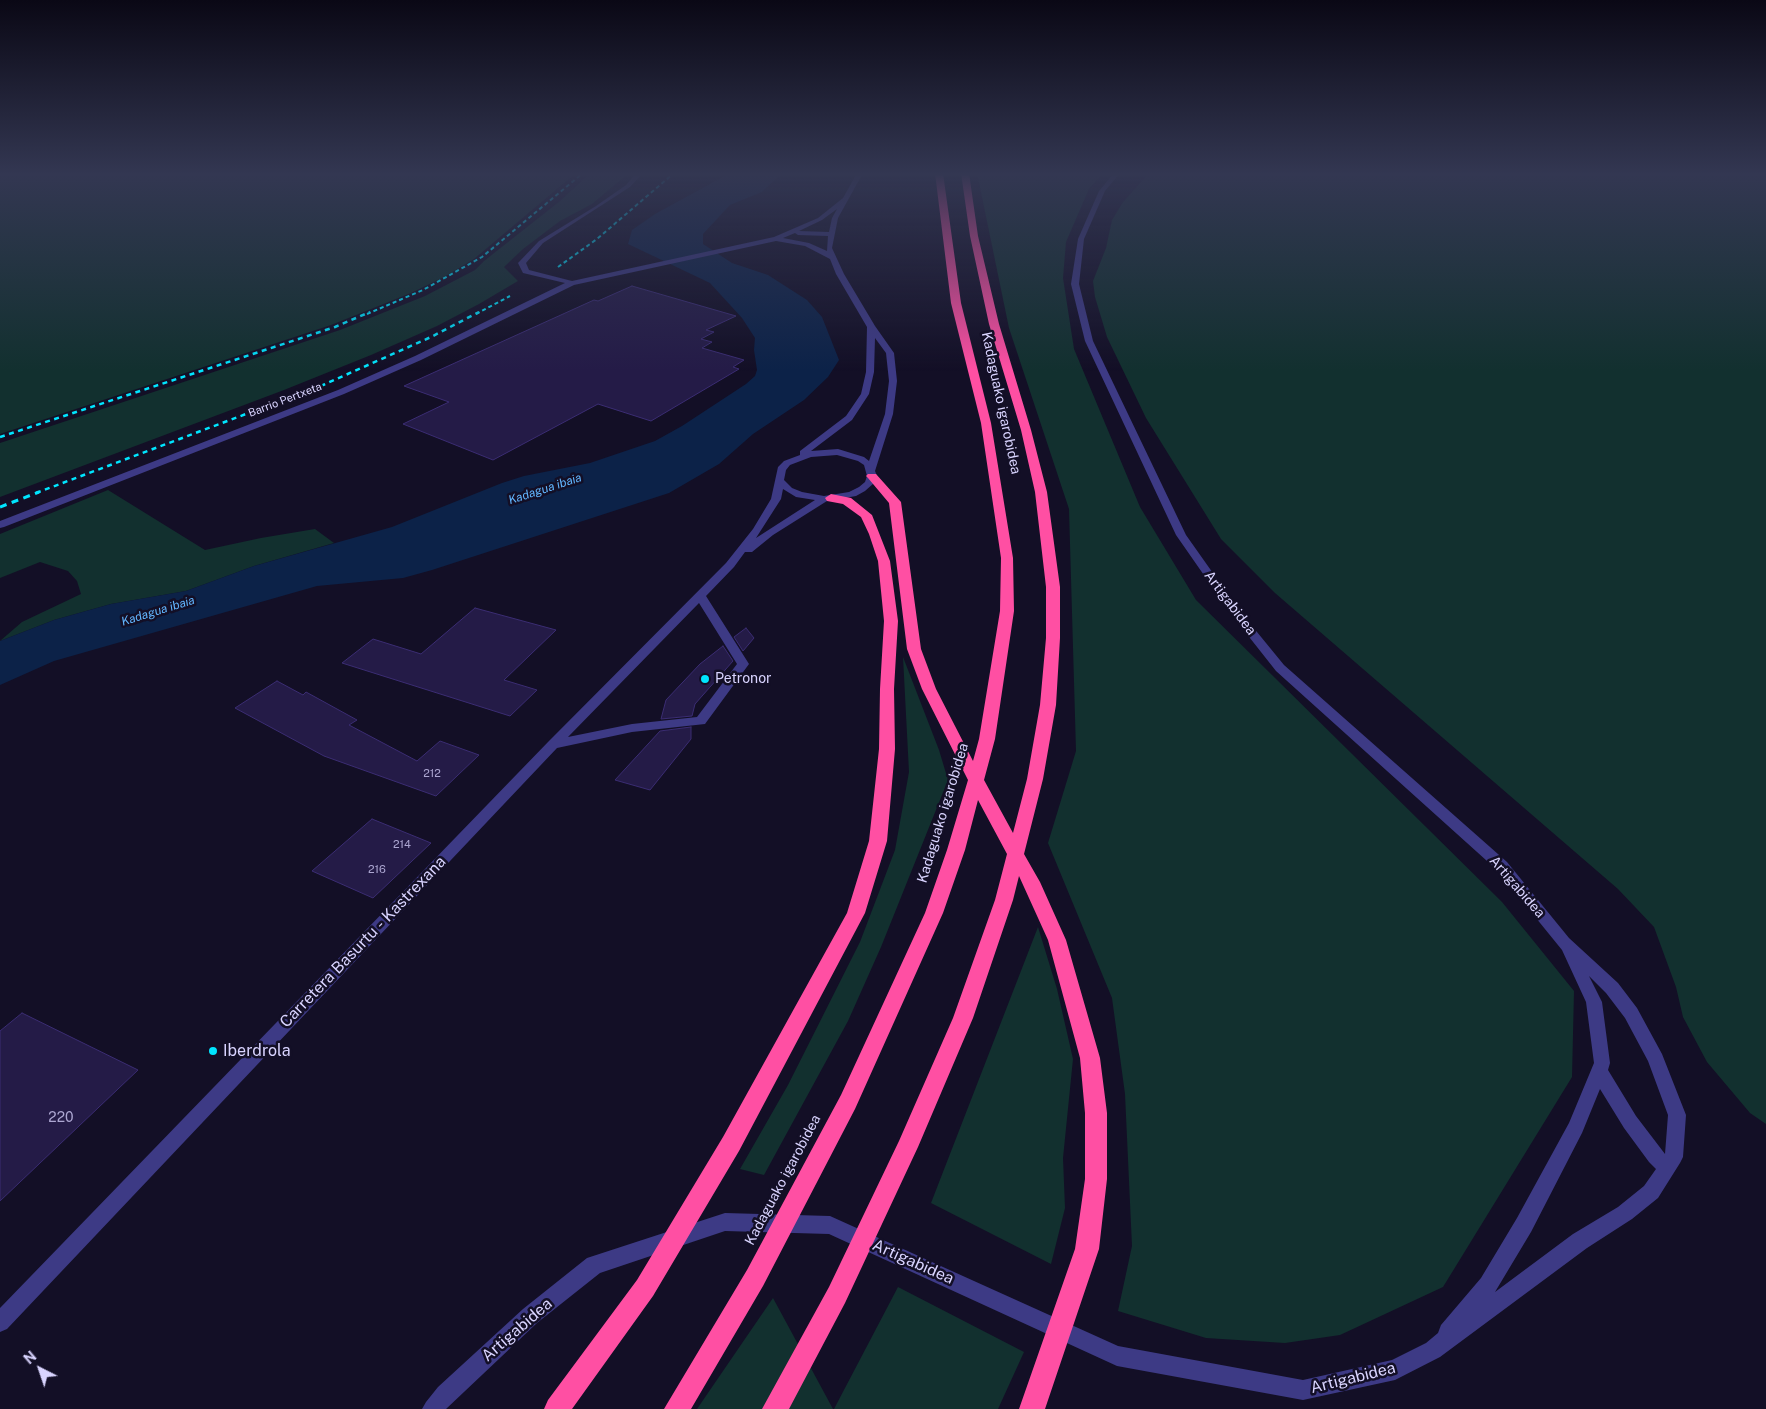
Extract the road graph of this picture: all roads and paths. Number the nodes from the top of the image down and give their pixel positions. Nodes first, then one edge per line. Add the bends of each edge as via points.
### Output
1 (546, 239) edge
2 (811, 239) edge
3 (830, 239) edge
4 (948, 239) edge
5 (975, 239) edge
6 (1081, 239) edge
7 (778, 240) junction
8 (833, 258) junction
9 (572, 282) junction
10 (871, 327) junction
11 (797, 457) junction
12 (872, 473) junction
13 (780, 482) junction
14 (828, 498) junction
15 (0, 525) edge
16 (730, 565) junction
17 (700, 596) junction
18 (553, 745) junction
19 (1564, 942) junction
20 (1598, 1070) junction
21 (1668, 1167) junction
22 (0, 1322) edge
23 (1433, 1350) junction
24 (433, 1409) edge
25 (557, 1409) edge
26 (677, 1409) edge
27 (776, 1409) edge
28 (1032, 1409) edge

1 - 9 street via 522,263 526,271
2 - 7 street
3 - 8 street
4 - 26 highway, Kadaguako igarobidea via 956,303 986,423 1007,558 1007,610 987,739 956,850 934,913 848,1102 755,1278
5 - 27 highway, Kadaguako igarobidea via 994,324 1041,492 1053,586 1048,705 1035,779 1004,900 964,1018 837,1295
6 - 19 street, Artigabidea via 1075,284 1090,340 1181,535 1235,612 1280,668 1502,866
7 - 8 street via 807,244
7 - 9 street
8 - 10 street
9 - 15 street, Barrio Pertxeta via 341,392
10 - 11 street via 870,372 865,394 849,418
10 - 12 street via 890,353 893,381 890,414
11 - 12 street via 838,452 861,459
11 - 13 street via 781,469
12 - 14 street via 869,483 862,489
12 - 28 highway via 895,502 914,649 948,729 1031,882 1057,940 1090,1058 1096,1113 1096,1179 1087,1249
13 - 14 street via 800,495
13 - 16 street via 776,499
14 - 16 street via 769,533
14 - 25 highway via 847,501 866,515 884,561 890,622 887,749 878,841 856,913 731,1144 645,1288
16 - 17 street, Carretera Basurtu - Kastrexana
17 - 18 street, Carretera Basurtu - Kastrexana
17 - 18 street via 743,664 700,721 632,728
18 - 22 street, Carretera Basurtu - Kastrexana
19 - 20 street via 1594,1002 1602,1063
19 - 21 street via 1612,988 1631,1013 1656,1059 1677,1115 1674,1157
20 - 21 street via 1630,1122 1655,1156
20 - 23 street via 1576,1127 1524,1225 1488,1285
21 - 23 street via 1651,1192 1625,1213 1580,1241
23 - 24 street, Artigabidea via 1395,1370 1303,1390 1117,1356 830,1225 725,1222 594,1265 530,1316 445,1394

